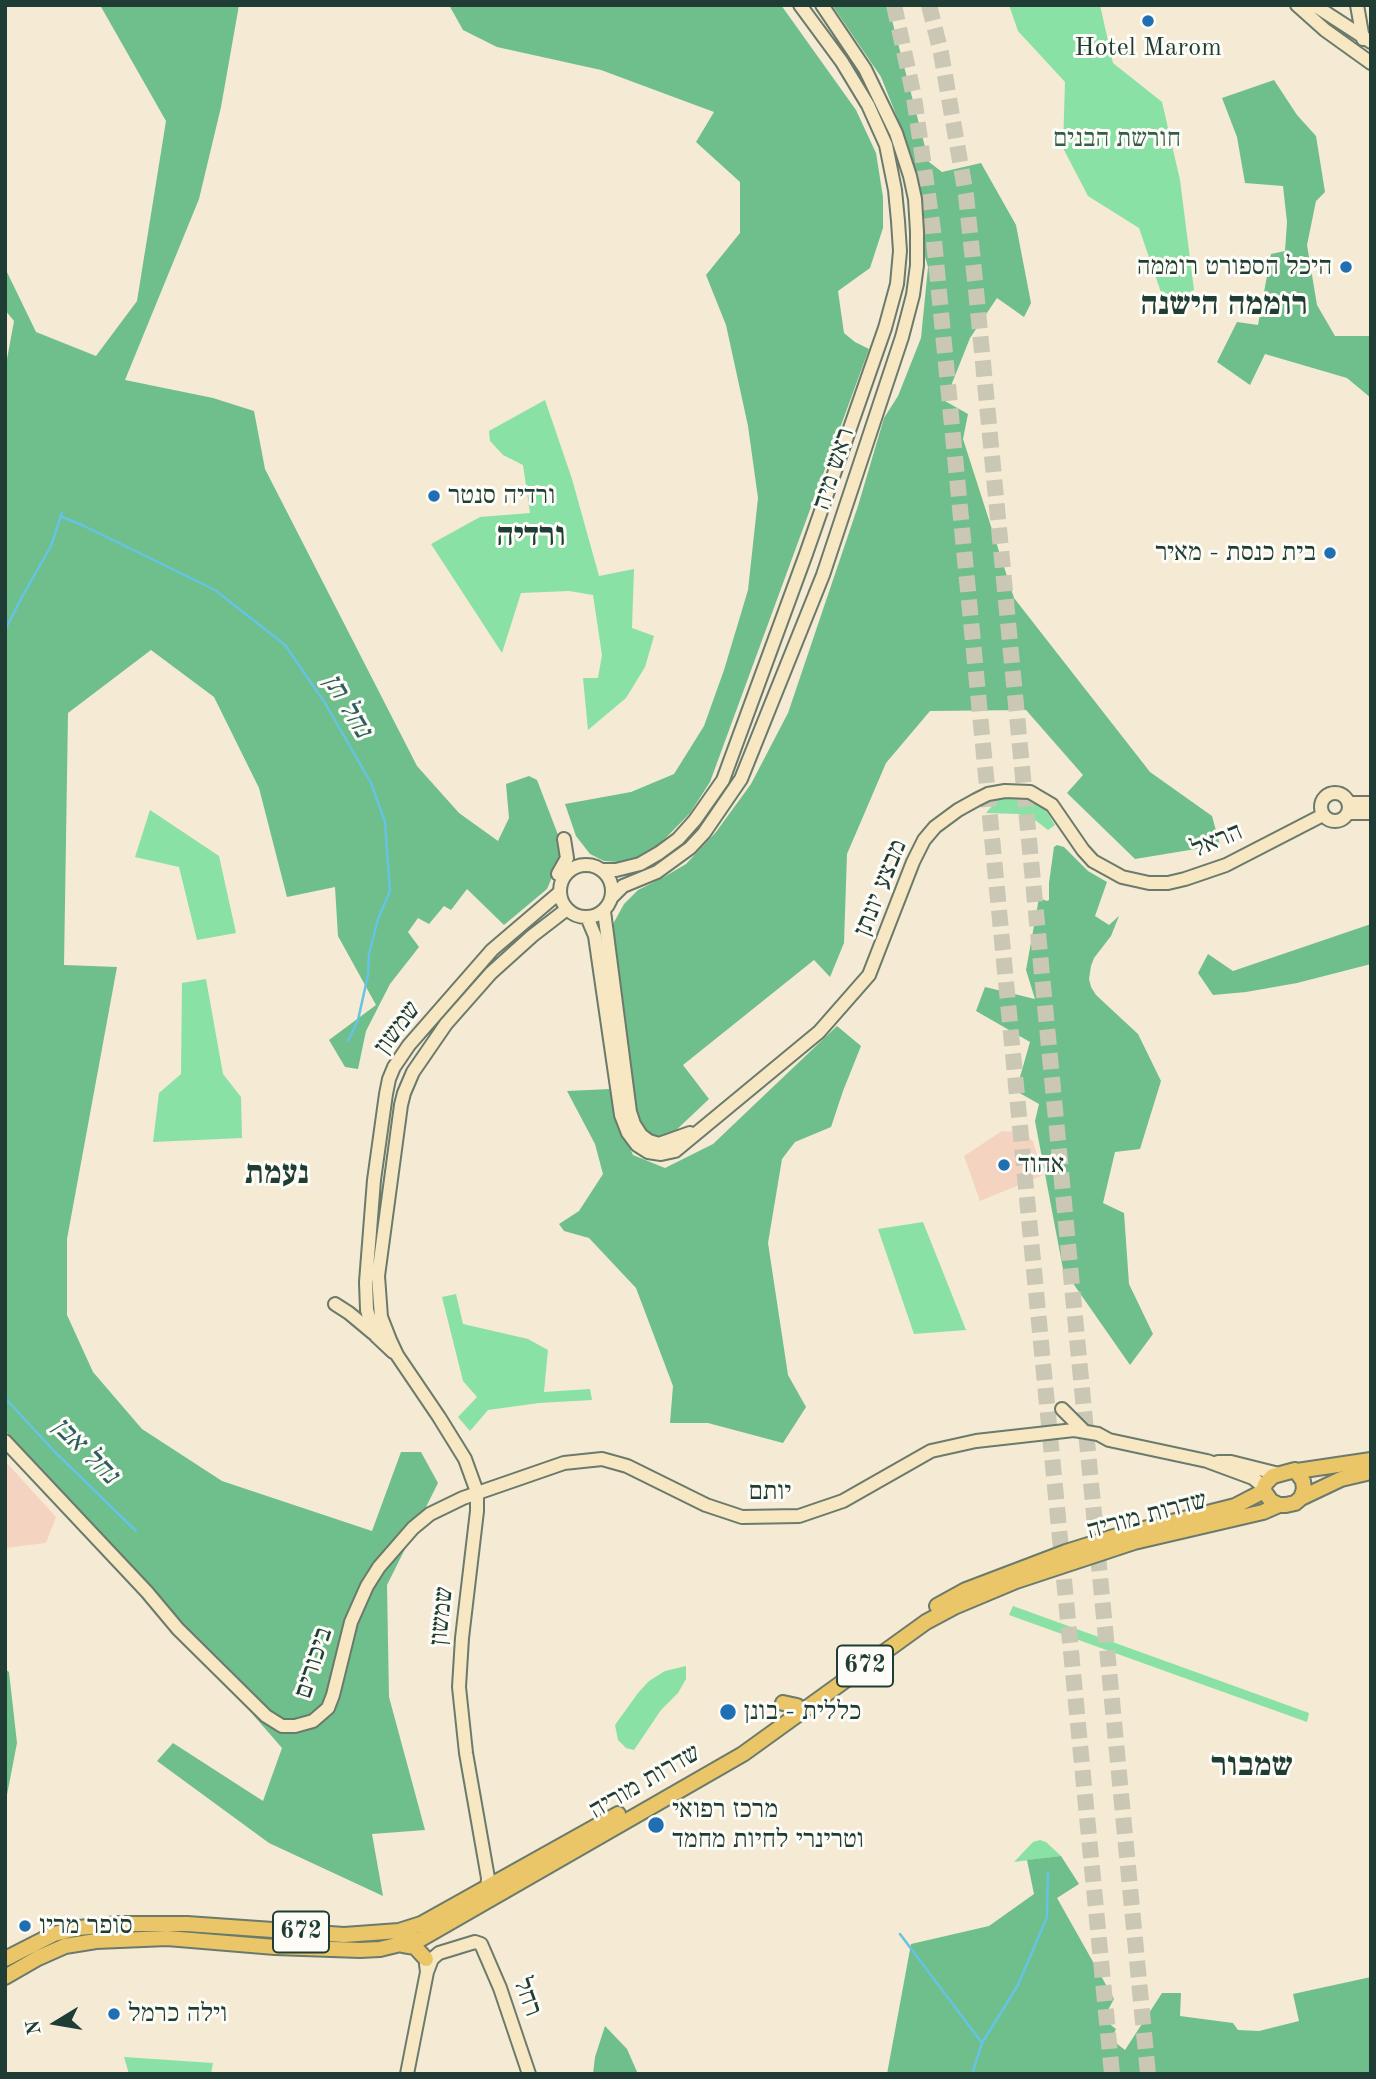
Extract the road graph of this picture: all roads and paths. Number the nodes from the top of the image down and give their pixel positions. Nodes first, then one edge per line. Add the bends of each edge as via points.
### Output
1 (800, 5) edge
2 (822, 5) edge
3 (1297, 5) edge
4 (1314, 5) edge
5 (1357, 5) edge
6 (1325, 30) junction
7 (1368, 35) edge
8 (1371, 62) edge
9 (1371, 803) edge
10 (1348, 808) junction
11 (1371, 813) edge
12 (1323, 815) junction
13 (564, 839) dead end
14 (602, 870) junction
15 (1122, 877) joint
16 (558, 895) junction
17 (612, 897) junction
18 (568, 909) junction
19 (604, 911) junction
20 (587, 917) junction
21 (704, 1127) junction
22 (366, 1282) junction
23 (335, 1304) dead end
24 (353, 1308) dead end
25 (376, 1336) junction
26 (397, 1355) junction
27 (1062, 1409) dead end
28 (1061, 1432) junction
29 (1084, 1432) junction
30 (1109, 1440) junction
31 (5, 1441) edge
32 (466, 1459) junction
33 (1371, 1460) edge
34 (1207, 1461) junction
35 (1297, 1471) junction
36 (1371, 1472) edge
37 (1279, 1474) junction
38 (473, 1477) junction
39 (496, 1486) junction
40 (1264, 1489) junction
41 (477, 1492) junction
42 (463, 1498) junction
43 (1301, 1498) junction
44 (1279, 1505) junction
45 (477, 1511) junction
46 (489, 1887) junction
47 (484, 1902) junction
48 (424, 1932) junction
49 (402, 1944) junction
50 (449, 1950) junction
51 (5, 1959) edge
52 (426, 1965) junction
53 (5, 1977) edge
54 (408, 2071) edge
55 (529, 2074) edge

1 - 14 street, ראש מיה via 869,105 886,145 900,251 897,284 806,554 723,780 678,839 640,864
2 - 17 street, ראש מיה via 865,69 896,133 910,176 917,232 913,295 827,564 741,779 690,848
3 - 6 street
4 - 7 street
5 - 7 street
6 - 7 street via 1345,36
6 - 8 street
7 - 8 street
9 - 10 street
10 - 11 street
10 - 12 street via 1343,819 1335,821
10 - 12 street via 1346,798 1329,794 1321,804
12 - 15 street, הראל via 1241,858 1185,879 1149,883
13 - 16 street via 567,858 556,878
14 - 16 street via 584,864 571,868
14 - 17 street via 611,882
15 - 21 street, מבצע יונתן via 1093,861 1052,805 1030,792 988,794 958,810 935,827 913,862 869,975 819,1032
16 - 18 street
16 - 22 street, שמשון via 492,950 394,1067 374,1180
17 - 19 street
18 - 20 street
18 - 26 street, שמשון via 491,973 446,1024 404,1093 378,1276 380,1317
19 - 20 street
19 - 21 street, מבצע יונתן via 634,1124 641,1135 659,1144
20 - 21 street, מבצע יונתן via 596,936 621,1115 628,1133 637,1145 661,1154 675,1151
22 - 24 street
22 - 25 street, שמשון via 368,1317
23 - 25 street
25 - 26 street, שמשון
26 - 32 street, שמשון
27 - 29 street
28 - 29 street, יותם
28 - 30 street, יותם
28 - 39 street, יותם via 931,1451 843,1501 799,1516 742,1517 602,1459 564,1463
29 - 30 street, יותם
30 - 34 street, יותם
31 - 42 street, ביכורים via 178,1629 266,1716 282,1726 303,1725 321,1717 333,1695 351,1622 379,1567 430,1514
32 - 38 street, שמשון
32 - 42 street
33 - 35 main road
34 - 37 street, יותם
34 - 40 street, יותם via 1253,1478
35 - 37 main road
35 - 43 main road via 1304,1485
36 - 43 main road, 672 via 1331,1483
37 - 40 main road, 672 via 1269,1479
38 - 39 street
38 - 41 street, שמשון
39 - 41 street, יותם
39 - 45 street via 485,1493
40 - 44 main road
40 - 46 main road, שדרות מוריה / 672 via 1235,1506 1120,1535 966,1590 790,1705 734,1749
41 - 42 street, ביכורים
41 - 45 street, שמשון
42 - 45 street via 472,1500
43 - 44 main road, 672
44 - 47 main road, שדרות מוריה / 672 via 1134,1542 954,1607 926,1622 743,1754
45 - 46 street, שמשון via 459,1687
46 - 47 street, שמשון
46 - 48 main road, שדרות מוריה / 672
47 - 48 main road, שדרות מוריה / 672
48 - 49 main road, שדרות מוריה / 672
48 - 50 street via 440,1948
48 - 51 main road, שדרות מוריה / 672 via 362,1935 187,1924 108,1925 54,1934
48 - 52 street
49 - 52 main road via 415,1947
49 - 53 main road, שדרות מוריה / 672 via 360,1950 167,1938 96,1941 65,1946
50 - 52 street
50 - 55 street, רחל via 475,1942 483,1946
52 - 54 street

